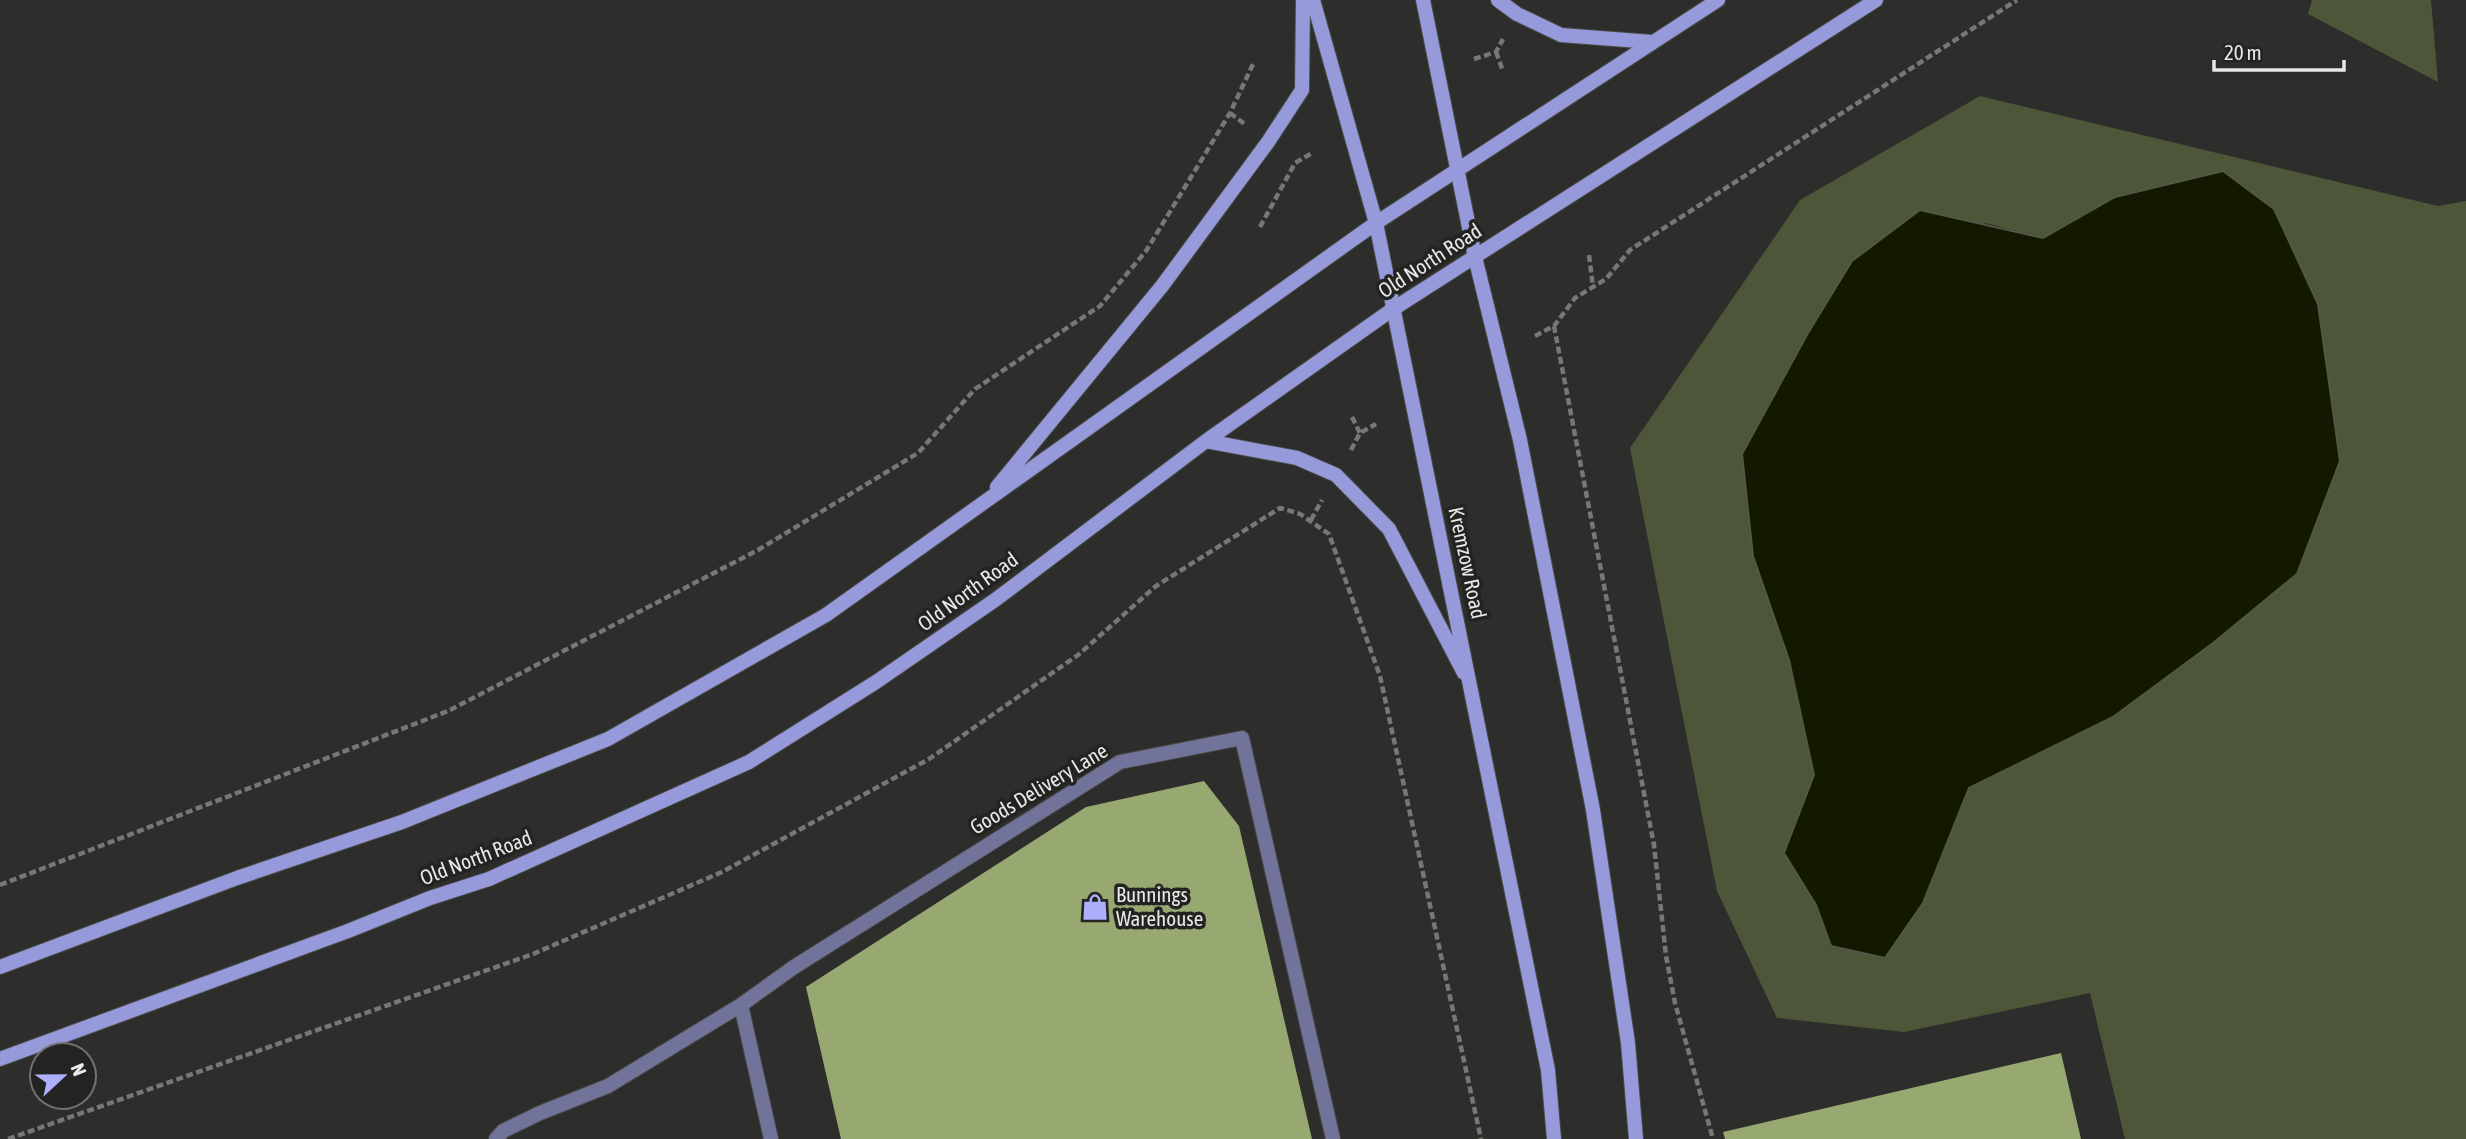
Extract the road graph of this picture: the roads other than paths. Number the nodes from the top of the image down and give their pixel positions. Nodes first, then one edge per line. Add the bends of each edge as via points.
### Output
1 (1303, 0) edge
2 (1313, 0) edge
3 (1423, 0) edge
4 (1498, 0) edge
5 (1718, 0) edge
6 (1876, 0) edge
7 (1653, 42) junction
8 (1459, 170) junction
9 (1376, 223) junction
10 (1475, 257) junction
11 (1393, 309) junction
12 (1206, 441) junction
13 (985, 502) junction
14 (1472, 689) junction
15 (0, 967) edge
16 (741, 1004) junction
17 (0, 1059) edge
18 (496, 1139) edge
19 (771, 1139) edge
20 (1333, 1139) edge
21 (1554, 1139) edge
22 (1636, 1139) edge

1 - 13 main road via 1302,90 1162,286
2 - 9 main road, Kremzow Road
3 - 8 main road
4 - 7 main road via 1560,35
5 - 7 main road
6 - 10 main road, Old North Road
7 - 8 main road
8 - 9 main road
8 - 10 main road
9 - 11 main road, Kremzow Road
9 - 13 main road
10 - 11 main road, Old North Road
10 - 22 main road via 1520,440 1593,810 1628,1043
11 - 12 main road, Old North Road
11 - 14 main road, Kremzow Road
12 - 14 main road via 1297,458 1336,475 1390,529
12 - 17 main road, Old North Road via 984,608 749,762 489,879
13 - 15 main road via 826,615 608,739 402,822
14 - 21 main road, Kremzow Road via 1548,1070
16 - 18 lane via 608,1086 540,1113
16 - 19 lane
16 - 20 lane, Goods Delivery Lane via 1120,762 1242,738

